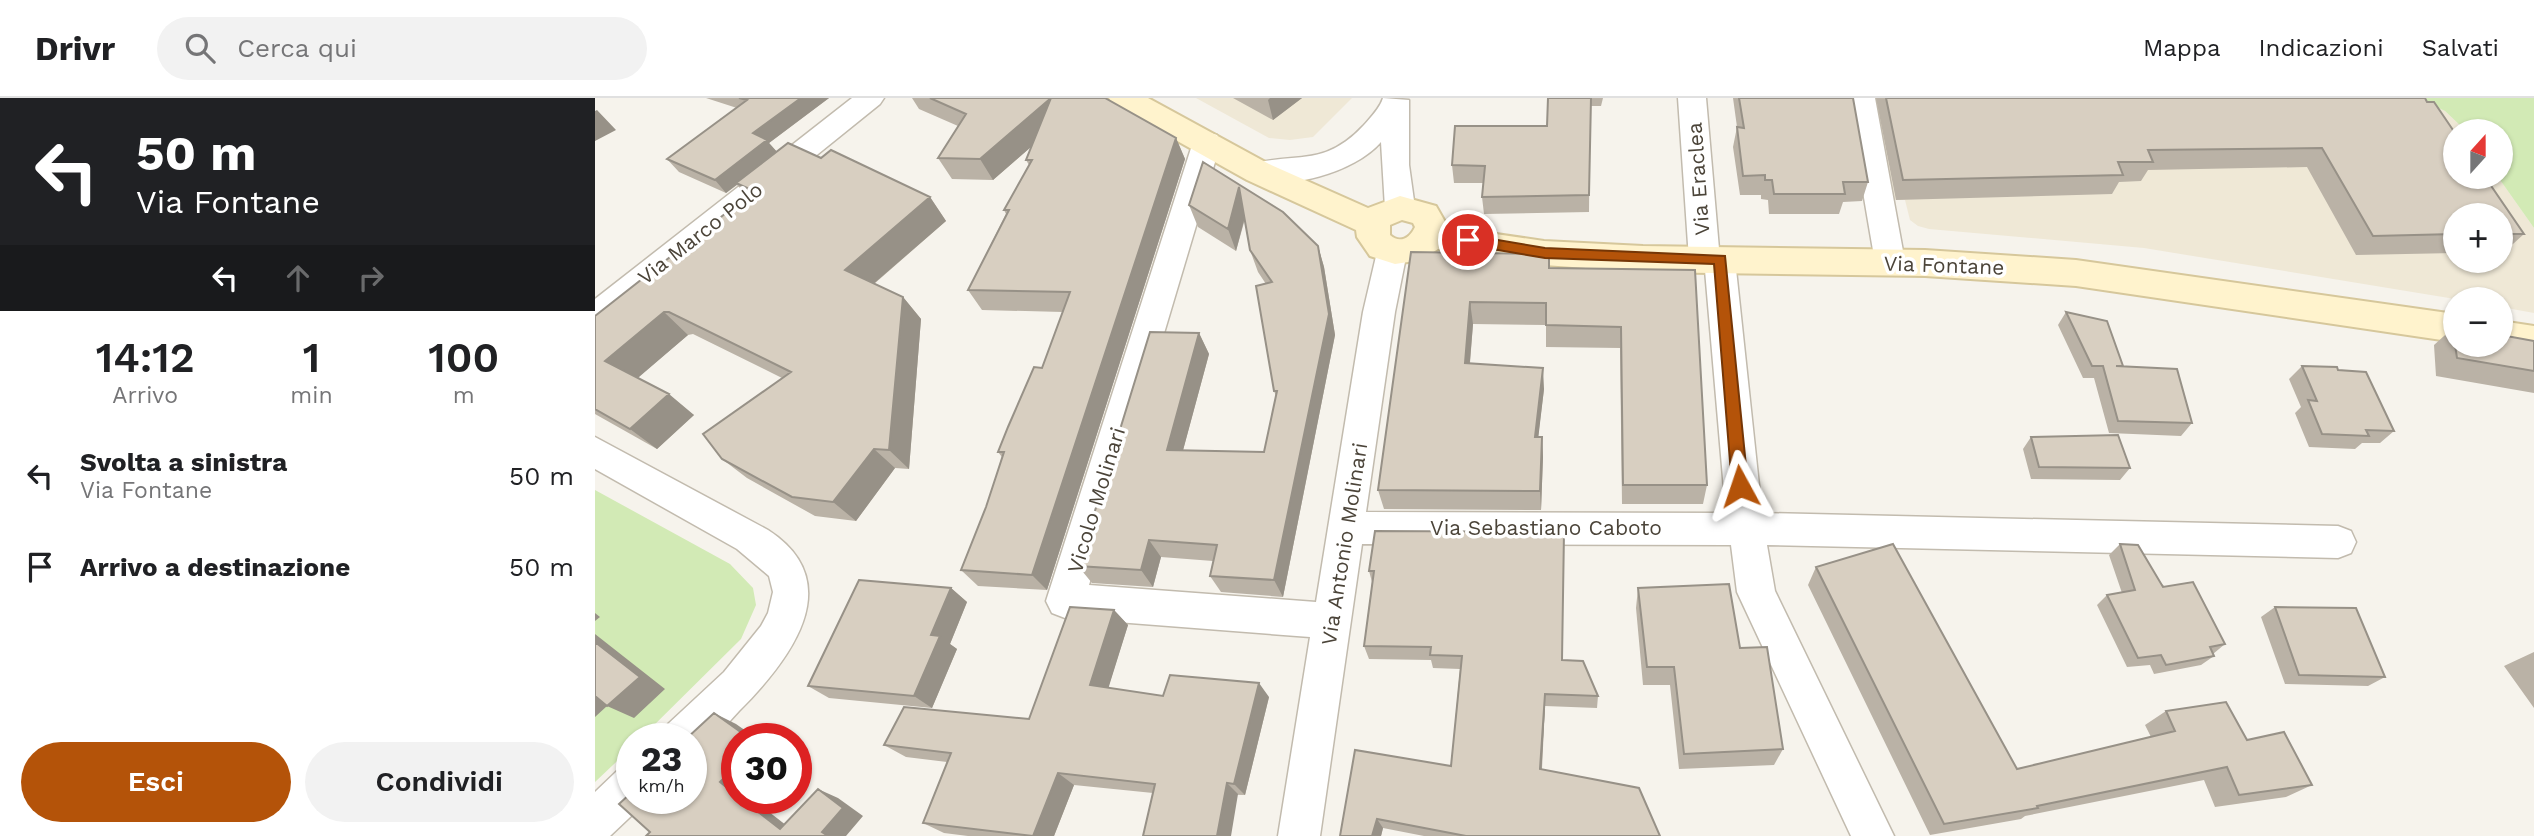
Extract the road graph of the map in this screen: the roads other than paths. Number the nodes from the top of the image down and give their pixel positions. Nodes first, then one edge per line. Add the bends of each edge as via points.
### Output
1 (870, 98) edge
2 (1124, 98) edge
3 (1692, 98) edge
4 (1861, 98) edge
5 (1395, 101) edge
6 (1207, 142) junction
7 (1258, 172) junction
8 (1388, 228) junction
9 (1712, 259) junction
10 (1890, 262) junction
11 (595, 316) edge
12 (2443, 326) edge
13 (2513, 337) edge
14 (2534, 340) edge
15 (595, 452) edge
16 (1745, 528) junction
17 (1347, 529) junction
18 (2338, 542) dead end
19 (1333, 621) junction
20 (697, 723) edge
21 (616, 801) edge
22 (595, 821) edge
23 (1299, 836) edge
24 (1873, 836) edge

1 - 11 street, Via Marco Polo
2 - 6 street
3 - 9 street, Via Eraclea
4 - 10 street
5 - 7 street via 1380,127 1341,159 1308,170
5 - 8 street, Via Antonio Molinari via 1395,165
6 - 7 street
6 - 19 street, Vicolo Molinari via 1065,601
7 - 8 street
8 - 9 street, Via Fontane via 1413,250 1430,236 1545,253
8 - 17 street, Via Antonio Molinari
9 - 10 street, Via Fontane
9 - 16 street
10 - 12 street, Via Fontane via 2076,273
13 - 14 street
15 - 20 street via 750,538 770,551 786,570 791,595 783,626 757,663
16 - 17 street, Via Sebastiano Caboto
16 - 18 street, Via Sebastiano Caboto via 2065,532
16 - 24 street via 1756,592
17 - 19 street, Via Antonio Molinari
19 - 23 street, Via Antonio Molinari
21 - 22 street

